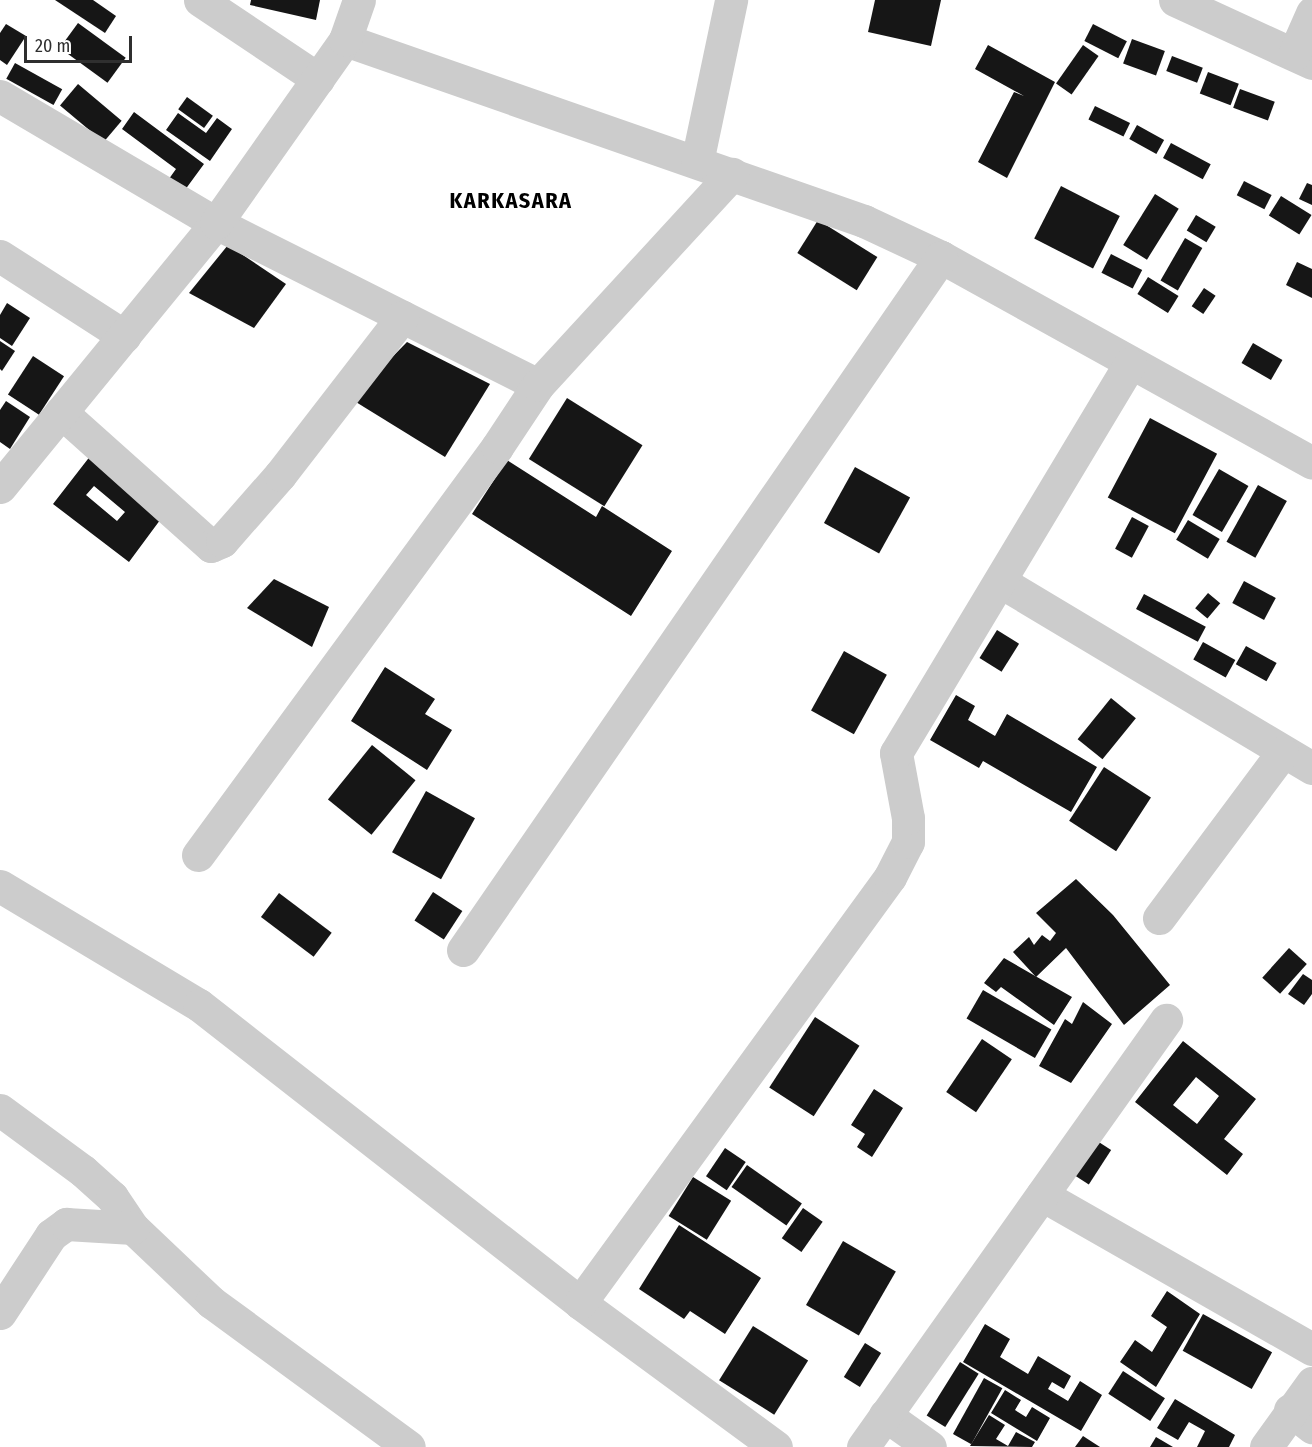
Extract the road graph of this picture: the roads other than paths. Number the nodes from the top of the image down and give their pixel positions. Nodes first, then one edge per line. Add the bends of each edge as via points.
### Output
1 (200, 0) edge
2 (359, 0) edge
3 (731, 0) edge
4 (1174, 0) edge
5 (1312, 13) edge
6 (345, 40) junction
7 (1303, 58) edge
8 (318, 79) junction
9 (0, 96) edge
10 (697, 162) junction
11 (732, 174) junction
12 (216, 223) junction
13 (0, 256) edge
14 (941, 257) junction
15 (402, 317) junction
16 (123, 336) junction
17 (1130, 364) junction
18 (538, 385) junction
19 (61, 412) junction
20 (1312, 463) edge
21 (0, 487) edge
22 (1001, 582) junction
23 (1282, 753) junction
24 (1312, 768) edge
25 (198, 855) dead end
26 (0, 886) edge
27 (1159, 918) dead end
28 (463, 950) dead end
29 (1166, 1020) dead end
30 (0, 1110) edge
31 (1042, 1195) junction
32 (133, 1228) junction
33 (580, 1304) junction
34 (0, 1312) edge
35 (1312, 1349) edge
36 (1312, 1383) edge
37 (885, 1415) junction
38 (1301, 1419) edge
39 (409, 1447) edge
40 (776, 1447) edge
41 (863, 1447) edge
42 (930, 1447) edge
43 (1266, 1447) edge

1 - 8 street
2 - 6 street
3 - 10 street
4 - 7 street
5 - 7 street
6 - 8 street
6 - 10 street
8 - 12 street
9 - 12 street
10 - 11 street
11 - 14 street via 864,221
11 - 18 street
12 - 15 street
12 - 16 street
13 - 16 street
14 - 17 street
14 - 28 street
15 - 18 street
15 - 19 street via 279,475 222,540 211,546
16 - 19 street
17 - 20 street
17 - 22 street
18 - 25 street via 497,447
19 - 21 street
22 - 23 street
22 - 33 street via 896,753 908,842 890,877
23 - 24 street
23 - 27 street
26 - 33 street via 199,1005
29 - 31 street
30 - 32 street via 83,1171 112,1197
31 - 35 street
31 - 37 street
32 - 34 street via 66,1224 51,1235
32 - 39 street via 211,1302
33 - 40 street
36 - 38 street
37 - 41 street
37 - 42 street
38 - 43 street

